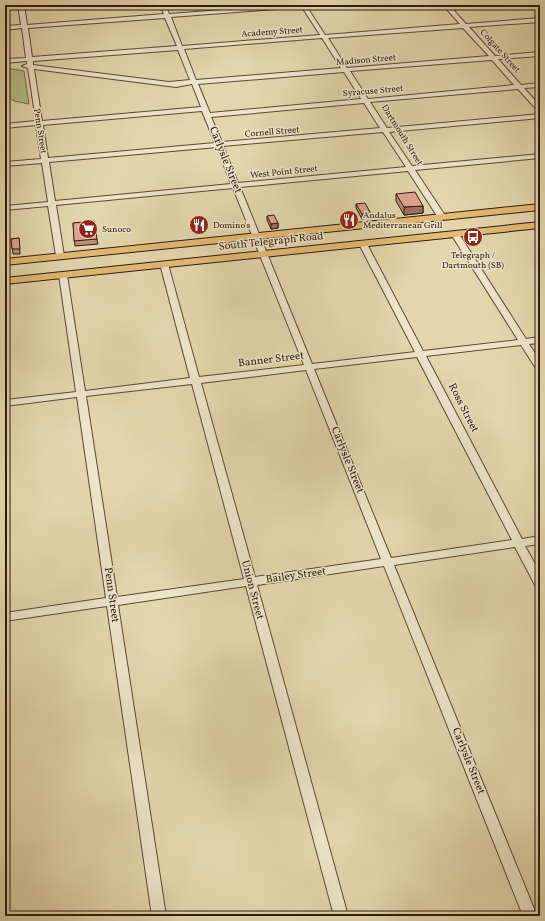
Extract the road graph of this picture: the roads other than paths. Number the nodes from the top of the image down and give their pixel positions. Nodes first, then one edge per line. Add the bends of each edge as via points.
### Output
1 (21, 5) edge
2 (163, 5) edge
3 (303, 5) edge
4 (312, 5) edge
5 (446, 5) edge
6 (167, 16) junction
7 (540, 20) edge
8 (24, 26) junction
9 (465, 26) junction
10 (5, 28) edge
11 (325, 36) junction
12 (180, 48) junction
13 (540, 54) edge
14 (494, 58) junction
15 (5, 62) edge
16 (30, 63) junction
17 (347, 71) junction
18 (540, 85) edge
19 (196, 86) junction
20 (519, 86) junction
21 (367, 100) junction
22 (540, 110) edge
23 (206, 112) junction
24 (540, 116) edge
25 (39, 123) junction
26 (5, 126) edge
27 (387, 130) junction
28 (220, 146) junction
29 (540, 156) edge
30 (45, 161) junction
31 (5, 164) edge
32 (411, 169) junction
33 (236, 186) junction
34 (53, 203) junction
35 (540, 207) edge
36 (5, 208) edge
37 (540, 211) edge
38 (456, 216) junction
39 (442, 217) junction
40 (539, 225) edge
41 (455, 234) junction
42 (256, 236) junction
43 (210, 241) junction
44 (363, 244) junction
45 (351, 245) junction
46 (264, 255) junction
47 (60, 256) junction
48 (5, 262) edge
49 (164, 264) junction
50 (92, 272) junction
51 (63, 275) junction
52 (5, 281) edge
53 (540, 340) edge
54 (523, 342) junction
55 (421, 354) junction
56 (310, 368) junction
57 (540, 368) edge
58 (196, 381) junction
59 (81, 394) junction
60 (5, 403) edge
61 (540, 540) edge
62 (519, 543) junction
63 (388, 562) junction
64 (250, 583) junction
65 (540, 584) edge
66 (112, 602) junction
67 (5, 618) edge
68 (159, 916) edge
69 (341, 916) edge
70 (530, 916) edge

1 - 8 street, Penn Street
2 - 6 street, Carlysle Street
3 - 4 street
3 - 6 street
3 - 11 street, Dartmouth Street
5 - 9 street, Colgate Street
6 - 8 street
6 - 12 street, Carlysle Street
7 - 9 street, Academy Street
8 - 10 street
8 - 16 street, Penn Street
9 - 11 street, Academy Street
9 - 14 street, Colgate Street
11 - 12 street, Academy Street
11 - 17 street, Dartmouth Street
12 - 16 street, Academy Street
12 - 19 street, Carlysle Street
13 - 14 street, Madison Street
14 - 17 street, Madison Street
14 - 20 street, Colgate Street
15 - 16 street, Madison Street
16 - 19 street, Madison Street
16 - 25 street, Penn Street
17 - 19 street, Madison Street
17 - 21 street, Dartmouth Street
18 - 20 street, Syracuse Street
19 - 23 street, Carlysle Street
20 - 21 street, Syracuse Street
20 - 22 street, Colgate Street
21 - 23 street, Syracuse Street
21 - 27 street, Dartmouth Street
23 - 25 street, Syracuse Street
23 - 28 street, Carlysle Street
24 - 27 street, Cornell Street
25 - 26 street, Syracuse Street
25 - 30 street, Penn Street
27 - 28 street, Cornell Street
27 - 32 street, Dartmouth Street
28 - 30 street, Cornell Street
28 - 33 street, Carlysle Street
29 - 32 street, West Point Street
30 - 31 street, Cornell Street
30 - 34 street, Penn Street
32 - 33 street, West Point Street
32 - 39 street, Dartmouth Street
33 - 34 street, West Point Street
33 - 42 street, Carlysle Street
34 - 36 street, West Point Street
34 - 47 street, Penn Street
35 - 38 main road, South Telegraph Road
37 - 40 main road via 528,213 524,217 529,222
38 - 39 main road, South Telegraph Road
38 - 45 main road via 467,221 465,228 374,239
39 - 42 main road, South Telegraph Road
40 - 41 main road, South Telegraph Road
41 - 44 main road, South Telegraph Road
41 - 54 street
42 - 43 main road, South Telegraph Road
42 - 46 street, Carlysle Street
43 - 47 main road, South Telegraph Road
43 - 50 main road via 172,249 92,257 81,261 81,268
44 - 45 main road, South Telegraph Road
44 - 55 street, Ross Street
45 - 46 main road, South Telegraph Road
46 - 49 main road, South Telegraph Road
46 - 56 street, Carlysle Street
47 - 48 main road, South Telegraph Road
49 - 50 main road, South Telegraph Road
49 - 58 street, Union Street
50 - 51 main road, South Telegraph Road
51 - 52 main road, South Telegraph Road
51 - 59 street, Penn Street
53 - 54 street, Banner Street
54 - 55 street, Banner Street
54 - 57 street
55 - 56 street, Banner Street
55 - 62 street, Ross Street
56 - 58 street, Banner Street
56 - 63 street, Carlysle Street
58 - 59 street, Banner Street
58 - 64 street, Union Street
59 - 60 street, Banner Street
59 - 66 street, Penn Street
61 - 62 street, Bailey Street
62 - 63 street, Bailey Street
62 - 65 street, Ross Street
63 - 64 street, Bailey Street
63 - 70 street, Carlysle Street
64 - 66 street, Bailey Street
64 - 69 street, Union Street
66 - 67 street, Bailey Street
66 - 68 street, Penn Street

